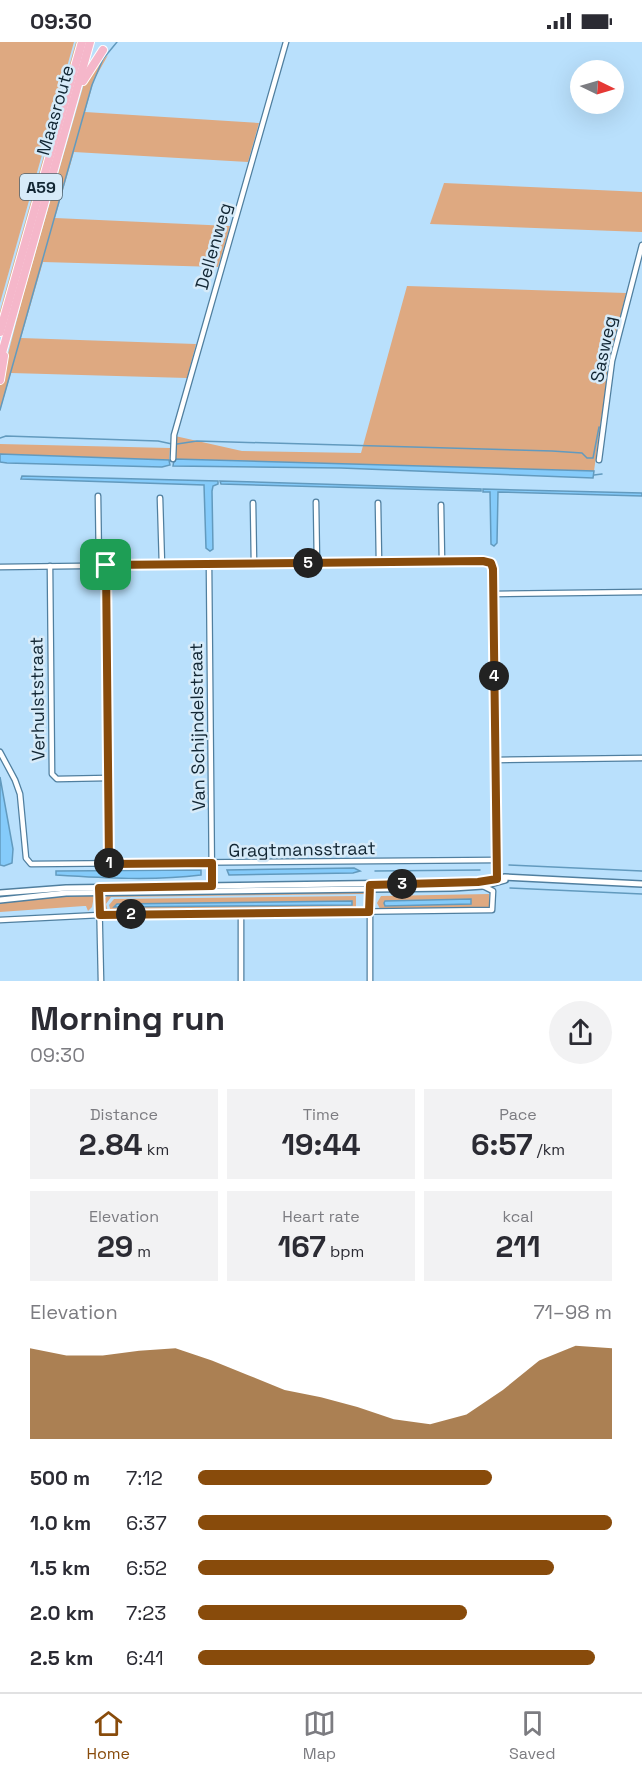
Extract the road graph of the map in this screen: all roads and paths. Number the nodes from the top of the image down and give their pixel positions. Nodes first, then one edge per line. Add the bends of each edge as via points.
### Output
1 (82, 42) edge
2 (90, 42) edge
3 (286, 42) edge
4 (103, 50) dead end
5 (74, 99) junction
6 (642, 245) edge
7 (10, 325) junction
8 (0, 332) edge
9 (0, 360) edge
10 (0, 380) edge
11 (173, 459) dead end
12 (599, 460) dead end
13 (98, 496) dead end
14 (160, 498) dead end
15 (253, 502) dead end
16 (316, 502) dead end
17 (378, 503) dead end
18 (441, 505) dead end
19 (442, 561) junction
20 (379, 562) junction
21 (254, 563) junction
22 (316, 563) junction
23 (162, 564) junction
24 (209, 564) junction
25 (99, 565) junction
26 (106, 565) junction
27 (50, 566) junction
28 (0, 567) edge
29 (642, 592) edge
30 (494, 594) junction
31 (0, 752) edge
32 (642, 758) edge
33 (496, 760) junction
34 (108, 778) junction
35 (496, 860) junction
36 (212, 863) junction
37 (109, 864) junction
38 (497, 880) junction
39 (642, 884) edge
40 (483, 886) junction
41 (370, 887) junction
42 (212, 888) junction
43 (99, 890) junction
44 (0, 893) edge
45 (0, 900) edge
46 (369, 912) junction
47 (241, 913) junction
48 (100, 915) junction
49 (0, 921) edge
50 (100, 981) edge
51 (242, 981) edge
52 (370, 981) edge

1 - 8 highway, Maasroute / A59
2 - 5 highway, Maasroute / A59
3 - 11 street, Dellenweg via 173,441
4 - 5 highway, A59
5 - 7 highway, Maasroute / A59
6 - 12 street, Sasweg via 612,361
7 - 9 highway, Maasroute / A59
7 - 10 highway, A59
13 - 25 street
14 - 23 street
15 - 21 street
16 - 22 street
17 - 20 street
18 - 19 street
19 - 20 street
19 - 30 street via 491,563
20 - 22 street
21 - 22 street
21 - 24 street
23 - 24 street
23 - 26 street
24 - 36 street, Van Schijndelstraat
25 - 26 street
25 - 27 street
26 - 34 street
27 - 28 street
27 - 34 street, Verhulststraat via 52,774 57,779
29 - 30 street
30 - 33 street
31 - 37 street, Gragtmansstraat via 20,794 28,862
32 - 33 street
33 - 35 street
34 - 37 street
35 - 36 street, Gragtmansstraat
35 - 38 street
36 - 37 street, Gragtmansstraat
36 - 42 street, Van Schijndelstraat
38 - 39 street
38 - 40 street
38 - 41 street
40 - 41 street
40 - 46 street via 493,891 492,910
41 - 42 street
41 - 46 street
42 - 43 street
43 - 44 street
43 - 45 street
43 - 48 street
46 - 47 street
46 - 52 street
47 - 48 street
47 - 51 street
48 - 49 street
48 - 50 street

